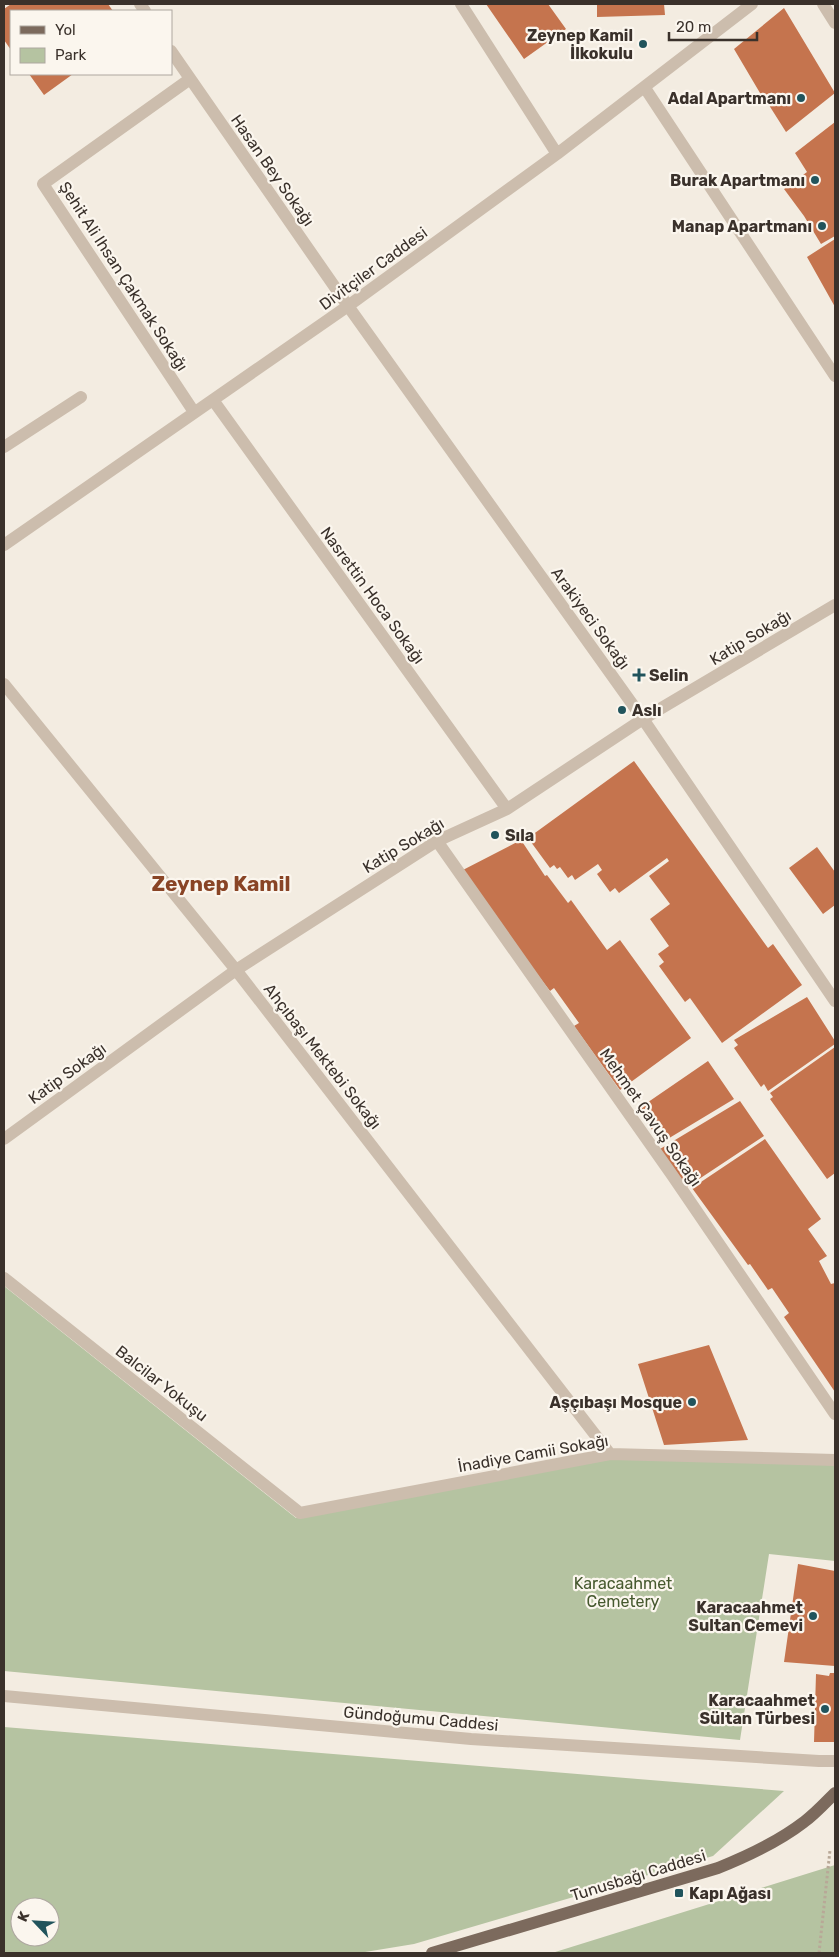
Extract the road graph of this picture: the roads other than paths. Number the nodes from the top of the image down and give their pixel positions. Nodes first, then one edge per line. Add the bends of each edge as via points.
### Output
1 (461, 4) edge
2 (752, 4) edge
3 (823, 4) edge
4 (835, 23) edge
5 (172, 52) edge
6 (190, 79) junction
7 (645, 88) junction
8 (557, 154) junction
9 (348, 306) junction
10 (835, 376) edge
11 (81, 397) dead end
12 (213, 400) junction
13 (194, 412) junction
14 (4, 447) edge
15 (4, 545) edge
16 (835, 605) edge
17 (4, 684) edge
18 (643, 719) junction
19 (507, 809) junction
20 (437, 841) junction
21 (236, 970) junction
22 (833, 995) edge
23 (4, 1139) edge
24 (4, 1278) edge
25 (835, 1414) edge
26 (610, 1454) junction
27 (835, 1460) edge
28 (300, 1513) joint
29 (4, 1696) edge
30 (835, 1761) edge
31 (835, 1793) edge
32 (432, 1953) edge

1 - 8 street
2 - 7 street, Divitçiler Caddesi
3 - 4 street
5 - 6 street, Hasan Bey Sokağı
6 - 9 street, Hasan Bey Sokağı
6 - 13 street, Şehit Ali Ihsan Çakmak Sokağı via 43,184
7 - 8 street, Divitçiler Caddesi
7 - 10 street
8 - 9 street, Divitçiler Caddesi
9 - 12 street, Divitçiler Caddesi
9 - 18 street, Arakiyeci Sokağı
11 - 14 street
12 - 13 street, Divitçiler Caddesi
12 - 19 street, Nasrettin Hoca Sokağı
13 - 15 street, Divitçiler Caddesi
16 - 18 street, Katip Sokağı
17 - 21 street, Ahçıbaşı Mektebi Sokağı
18 - 19 street, Katip Sokağı
18 - 22 street, Arakiyeci Sokağı
19 - 20 street, Katip Sokağı
20 - 21 street, Katip Sokağı
20 - 25 street, Mehmet Çavuş Sokağı
21 - 23 street, Katip Sokağı
21 - 26 street, Ahçıbaşı Mektebi Sokağı
24 - 28 street, Balcilar Yokuşu
26 - 27 street, İnadiye Camii Sokağı
26 - 28 street, İnadiye Camii Sokağı
29 - 30 street, Gündoğumu Caddesi via 471,1739
31 - 32 main road, Tunusbağı Caddesi via 804,1822 775,1841 718,1868

